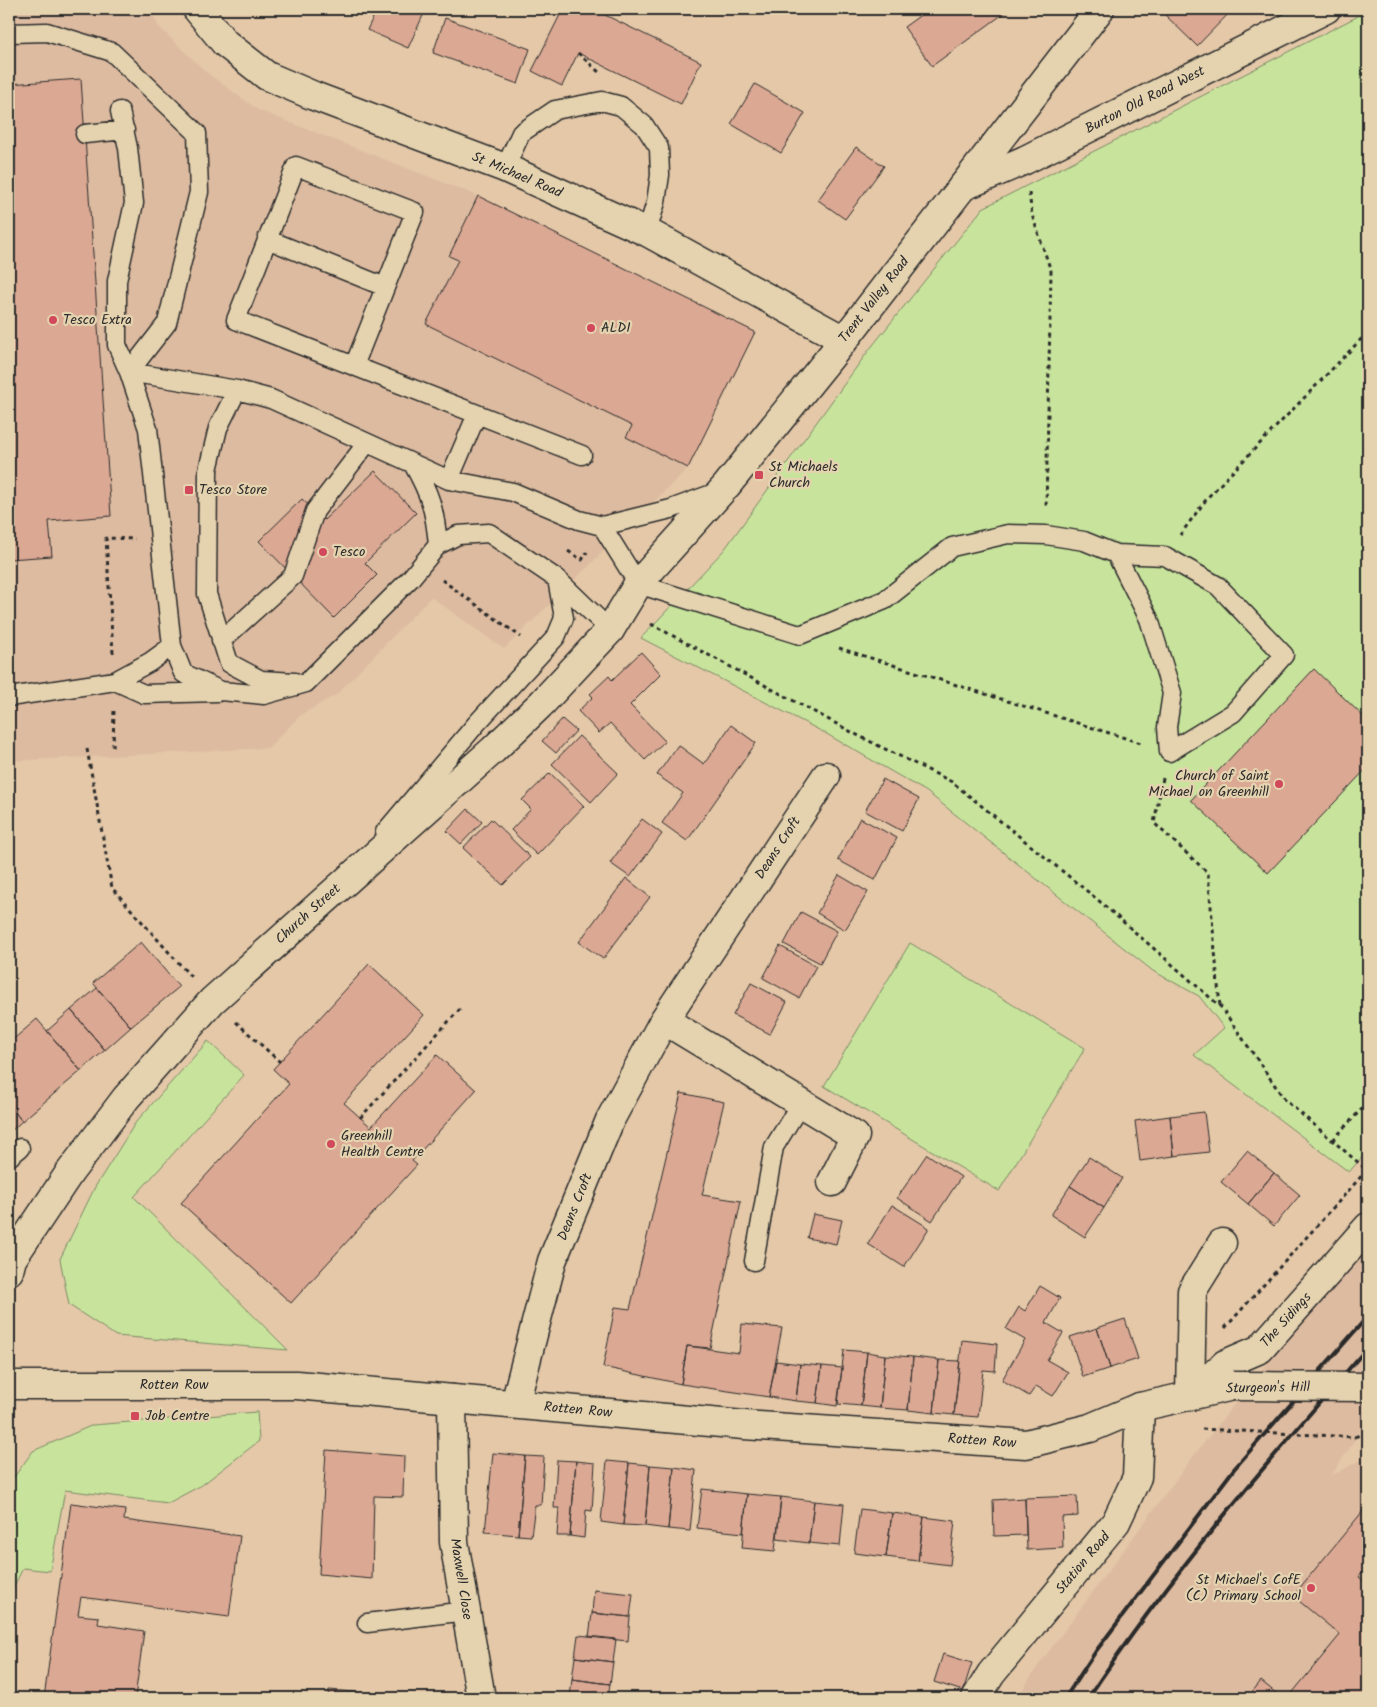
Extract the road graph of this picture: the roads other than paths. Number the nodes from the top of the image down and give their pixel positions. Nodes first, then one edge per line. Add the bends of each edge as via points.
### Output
1 (197, 9) edge
2 (1100, 9) edge
3 (1326, 9) edge
4 (9, 33) edge
5 (120, 111) dead end
6 (124, 130) junction
7 (85, 134) dead end
8 (505, 168) junction
9 (962, 187) junction
10 (647, 232) junction
11 (267, 239) junction
12 (386, 287) junction
13 (844, 340) junction
14 (354, 366) junction
15 (129, 372) junction
16 (237, 390) junction
17 (477, 414) junction
18 (367, 443) junction
19 (582, 455) dead end
20 (413, 464) junction
21 (449, 480) junction
22 (722, 490) junction
23 (602, 526) junction
24 (438, 545) junction
25 (1116, 554) junction
26 (557, 579) junction
27 (638, 584) junction
28 (610, 630) junction
29 (222, 642) junction
30 (172, 646) junction
31 (115, 681) junction
32 (306, 683) junction
33 (222, 692) junction
34 (9, 697) edge
35 (826, 776) dead end
36 (341, 884) junction
37 (664, 1020) junction
38 (801, 1103) junction
39 (832, 1182) dead end
40 (1368, 1227) edge
41 (1222, 1243) dead end
42 (754, 1261) dead end
43 (9, 1271) edge
44 (9, 1385) edge
45 (1368, 1387) edge
46 (1190, 1396) junction
47 (452, 1399) junction
48 (515, 1404) junction
49 (1140, 1407) junction
50 (466, 1611) junction
51 (367, 1623) dead end
52 (481, 1698) edge
53 (976, 1698) edge

1 - 8 street, St Michael Road via 226,43 267,76
2 - 9 street, Trent Valley Road
3 - 9 street, Burton Old Road West via 1024,160
4 - 15 lane via 47,32 112,52 197,133 199,192 167,323
5 - 6 lane
6 - 7 lane
6 - 15 lane via 134,203 117,281 117,345
8 - 10 street, St Michael Road
8 - 10 lane via 520,133 555,110 602,101 621,106 644,125 659,148 660,174
9 - 13 street, Trent Valley Road
10 - 13 street, St Michael Road
11 - 12 lane
11 - 12 lane via 296,166 415,212
11 - 14 lane via 236,320
12 - 14 lane
13 - 22 street, Trent Valley Road
14 - 17 lane
15 - 16 lane
15 - 30 lane via 148,429
16 - 18 lane via 271,399
16 - 29 lane via 218,428 208,470 207,594
17 - 19 lane
17 - 21 lane
18 - 20 lane
18 - 29 lane via 315,511 293,576
20 - 21 lane
20 - 24 lane via 429,493
21 - 23 lane via 513,492 579,520
22 - 23 lane via 671,509
22 - 27 street, Trent Valley Road
23 - 27 lane
24 - 26 lane via 458,535 489,534
24 - 32 lane via 422,566
25 - 25 lane via 1150,619 1172,693 1169,752 1233,713 1284,655 1218,586 1165,556
25 - 27 lane via 1084,541 1046,535 1008,534 952,548 885,600 800,636
26 - 28 lane
26 - 36 lane via 564,618 556,637 477,723
27 - 28 street, Church Street
28 - 36 street, Church Street via 493,750
29 - 32 lane via 229,662 261,680
30 - 31 lane
30 - 33 lane via 184,673
31 - 33 lane via 144,694
31 - 34 lane
32 - 33 lane via 264,696
35 - 37 street, Deans Croft
36 - 43 street, Church Street via 212,1001 126,1098 70,1172 12,1259
37 - 38 street
37 - 48 street, Deans Croft via 610,1120 552,1261
38 - 39 street via 855,1136
38 - 42 lane via 774,1147
40 - 46 street, The Sidings via 1260,1349 1226,1364
41 - 46 street via 1192,1291
44 - 47 street, Rotten Row via 297,1385
45 - 46 street, Sturgeon's Hill, bridge via 1233,1386
46 - 49 street, Sturgeon's Hill
47 - 48 street, Rotten Row
47 - 50 street, Maxwell Close via 454,1542
48 - 49 street, Rotten Row via 744,1425 1026,1444 1090,1428
49 - 53 street, Station Road via 1137,1477 1116,1522 991,1674
50 - 51 lane
50 - 52 street, Maxwell Close

